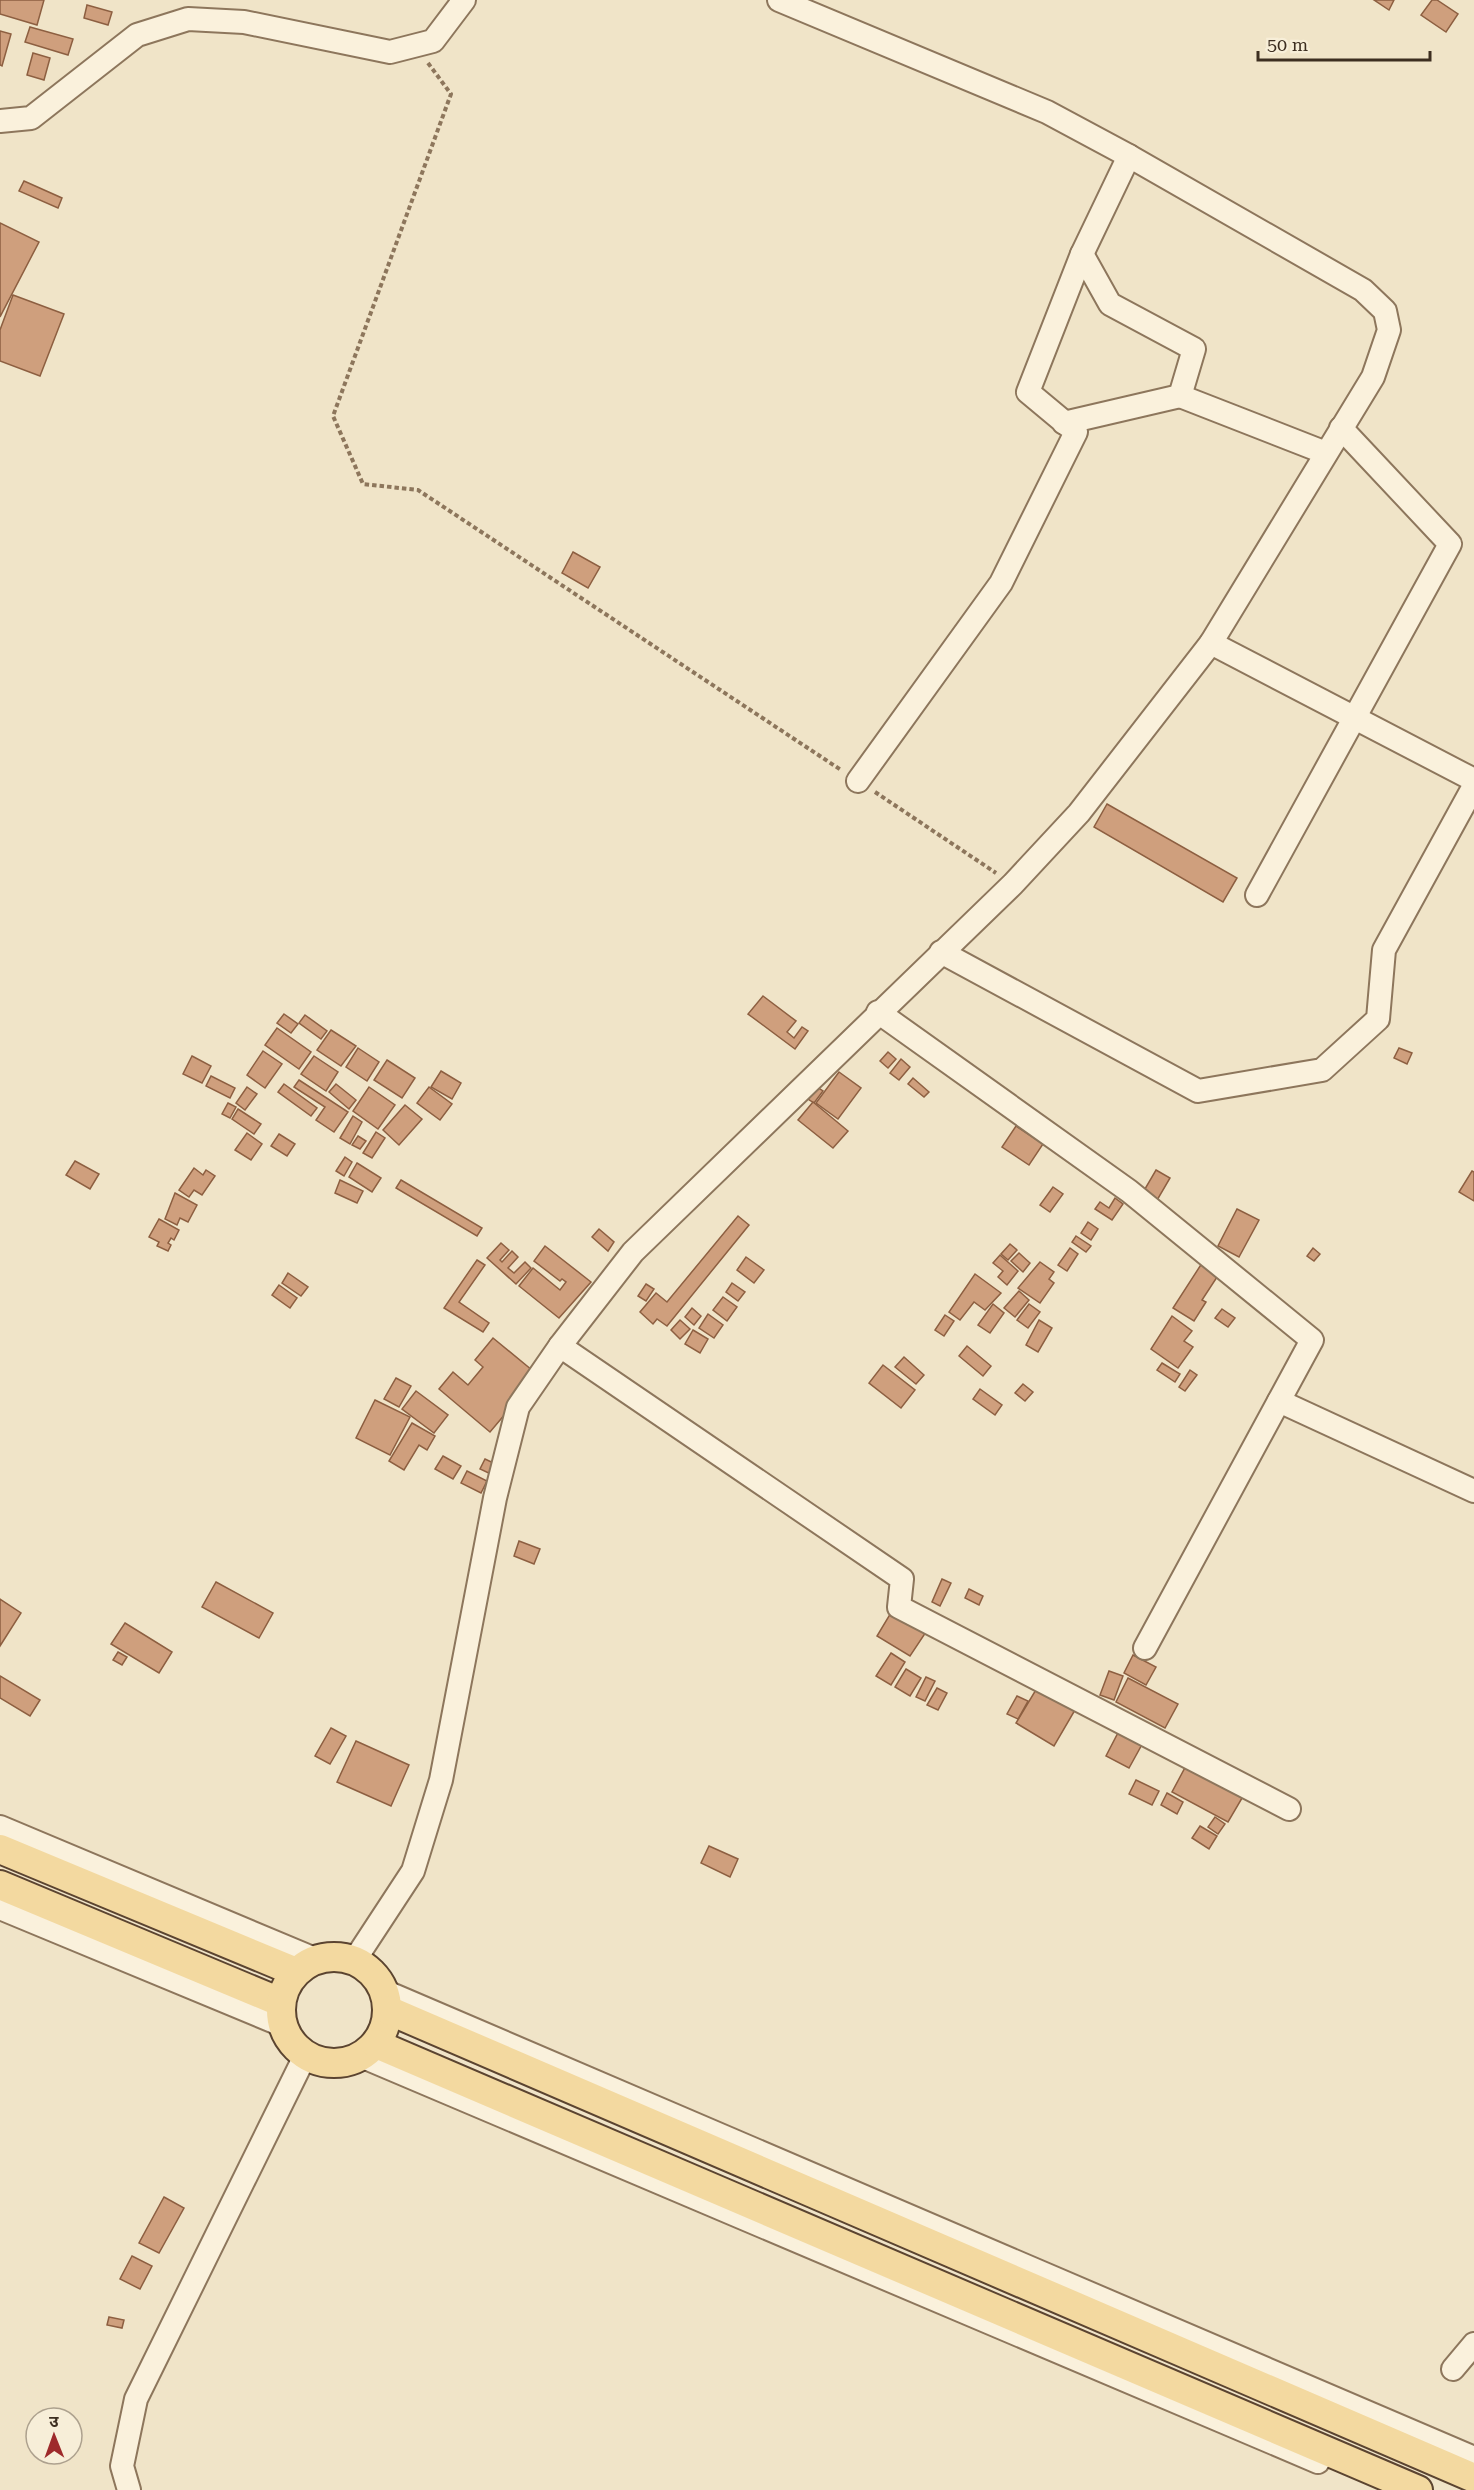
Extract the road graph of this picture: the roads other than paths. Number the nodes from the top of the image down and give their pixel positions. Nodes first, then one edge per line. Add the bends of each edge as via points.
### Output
1 (464, 0) edge
2 (779, 0) edge
3 (0, 121) edge
4 (1129, 156) junction
5 (1082, 254) junction
6 (1180, 396) junction
7 (1064, 423) junction
8 (1341, 428) junction
9 (1326, 453) junction
10 (1211, 643) junction
11 (1354, 718) junction
12 (1474, 780) edge
13 (858, 781) road end
14 (1474, 786) edge
15 (1257, 895) dead end
16 (941, 952) junction
17 (878, 1012) junction
18 (560, 1346) junction
19 (1279, 1401) junction
20 (1474, 1491) edge
21 (1145, 1648) dead end
22 (1289, 1809) dead end
23 (0, 1827) edge
24 (0, 1849) edge
25 (0, 1885) edge
26 (0, 1908) edge
27 (354, 1961) junction
28 (306, 1966) junction
29 (386, 2000) junction
30 (281, 2013) junction
31 (369, 2050) junction
32 (306, 2056) junction
33 (1474, 2344) edge
34 (1453, 2369) dead end
35 (1474, 2458) edge
36 (1474, 2478) edge
37 (129, 2490) edge
38 (1383, 2490) edge
39 (1419, 2490) edge

1 - 3 street via 434,41 390,52 244,22 188,19 137,35 32,118
2 - 4 street via 1047,112
4 - 5 street
4 - 8 street via 1363,290 1385,311 1389,330 1373,377
5 - 6 street via 1110,304 1194,349
5 - 7 street via 1028,392
6 - 7 street
6 - 9 street
7 - 13 street via 1076,432 1001,583
8 - 9 street
8 - 11 street via 1450,543
9 - 10 street
10 - 11 street
10 - 16 street via 1079,813 1013,884
11 - 12 street
11 - 15 street
14 - 16 street via 1384,950 1378,1019 1322,1070 1198,1091
16 - 17 street
17 - 18 street via 633,1252
17 - 19 street via 1129,1191 1312,1340
18 - 22 street via 902,1579 899,1608
18 - 27 street via 519,1407 495,1498 441,1780 412,1871
19 - 20 street
19 - 21 street
23 - 28 street
24 - 28 main road
25 - 30 main road
26 - 30 street
27 - 28 main road via 335,1957
27 - 29 main road via 375,1975
28 - 30 main road via 286,1986
29 - 31 main road via 385,2028
29 - 35 street
29 - 36 main road
30 - 32 main road via 291,2042
31 - 32 main road via 344,2063 327,2064
31 - 38 street
31 - 39 main road
32 - 37 street via 136,2399 122,2466
33 - 34 street

